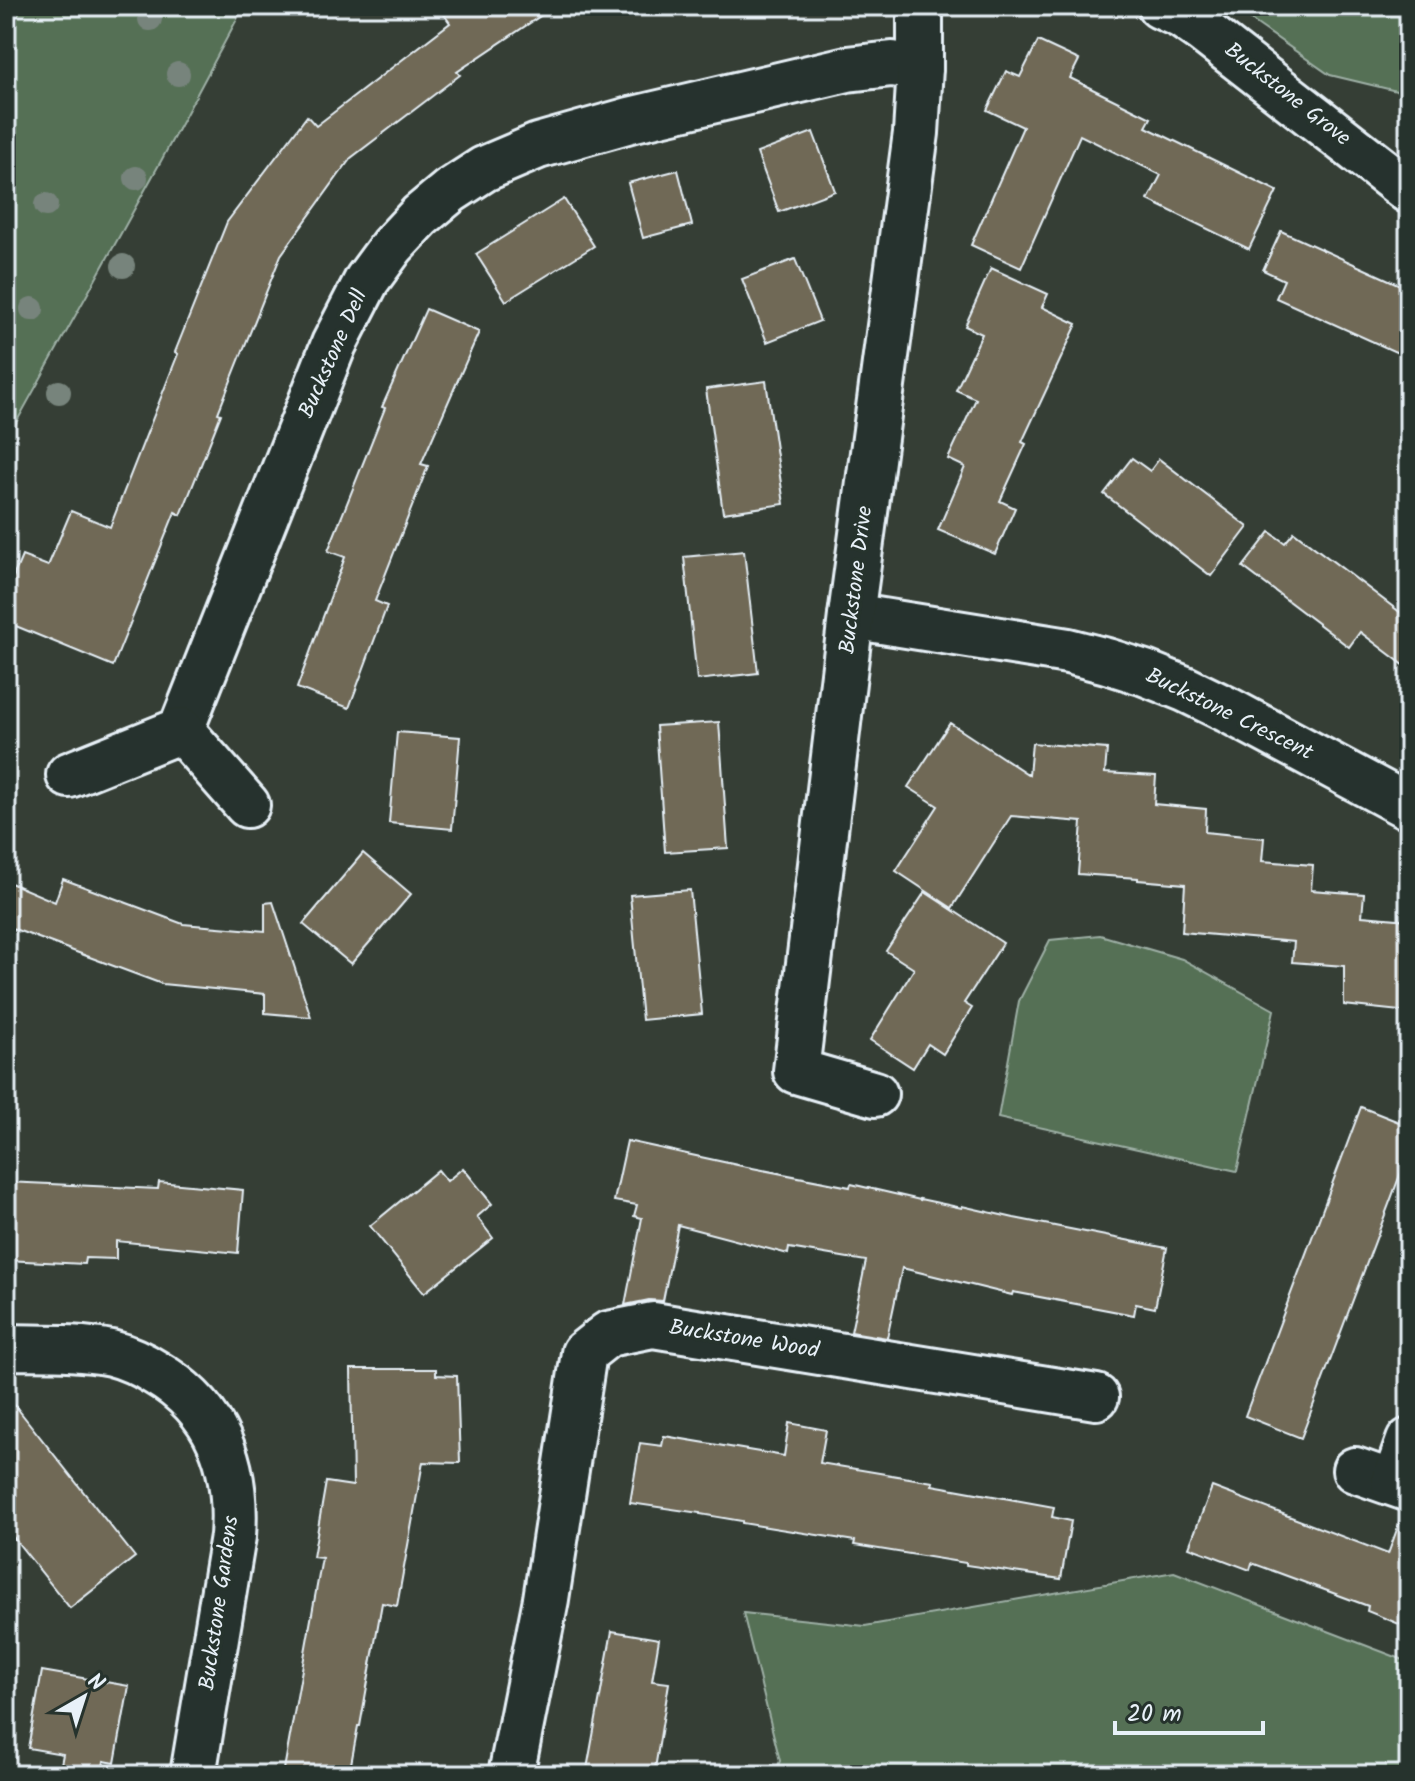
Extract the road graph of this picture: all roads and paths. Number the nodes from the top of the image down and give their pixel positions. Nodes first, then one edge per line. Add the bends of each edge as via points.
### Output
1 (920, 6) edge
2 (1160, 6) edge
3 (920, 68) junction
4 (1409, 191) edge
5 (851, 616) junction
6 (181, 730) junction
7 (69, 775) dead end
8 (247, 805) dead end
9 (1409, 807) edge
10 (875, 1094) dead end
11 (6, 1347) edge
12 (1096, 1397) dead end
13 (1409, 1441) edge
14 (1386, 1481) edge
15 (193, 1775) edge
16 (511, 1775) edge

1 - 3 street, Buckstone Drive
2 - 4 street, Buckstone Grove via 1202,30
3 - 5 street, Buckstone Drive via 916,133
3 - 6 street, Buckstone Dell via 892,64 847,69 538,146 484,169 420,216 367,280 340,333
5 - 9 street, Buckstone Crescent via 1068,651 1145,673 1228,710
5 - 10 street, Buckstone Drive via 796,1071
6 - 7 street
6 - 8 street
11 - 15 street, Buckstone Gardens via 82,1349 128,1358 187,1396 216,1434 233,1486 234,1520
12 - 16 street, Buckstone Wood via 653,1325 608,1334 584,1353 546,1599
13 - 14 street

